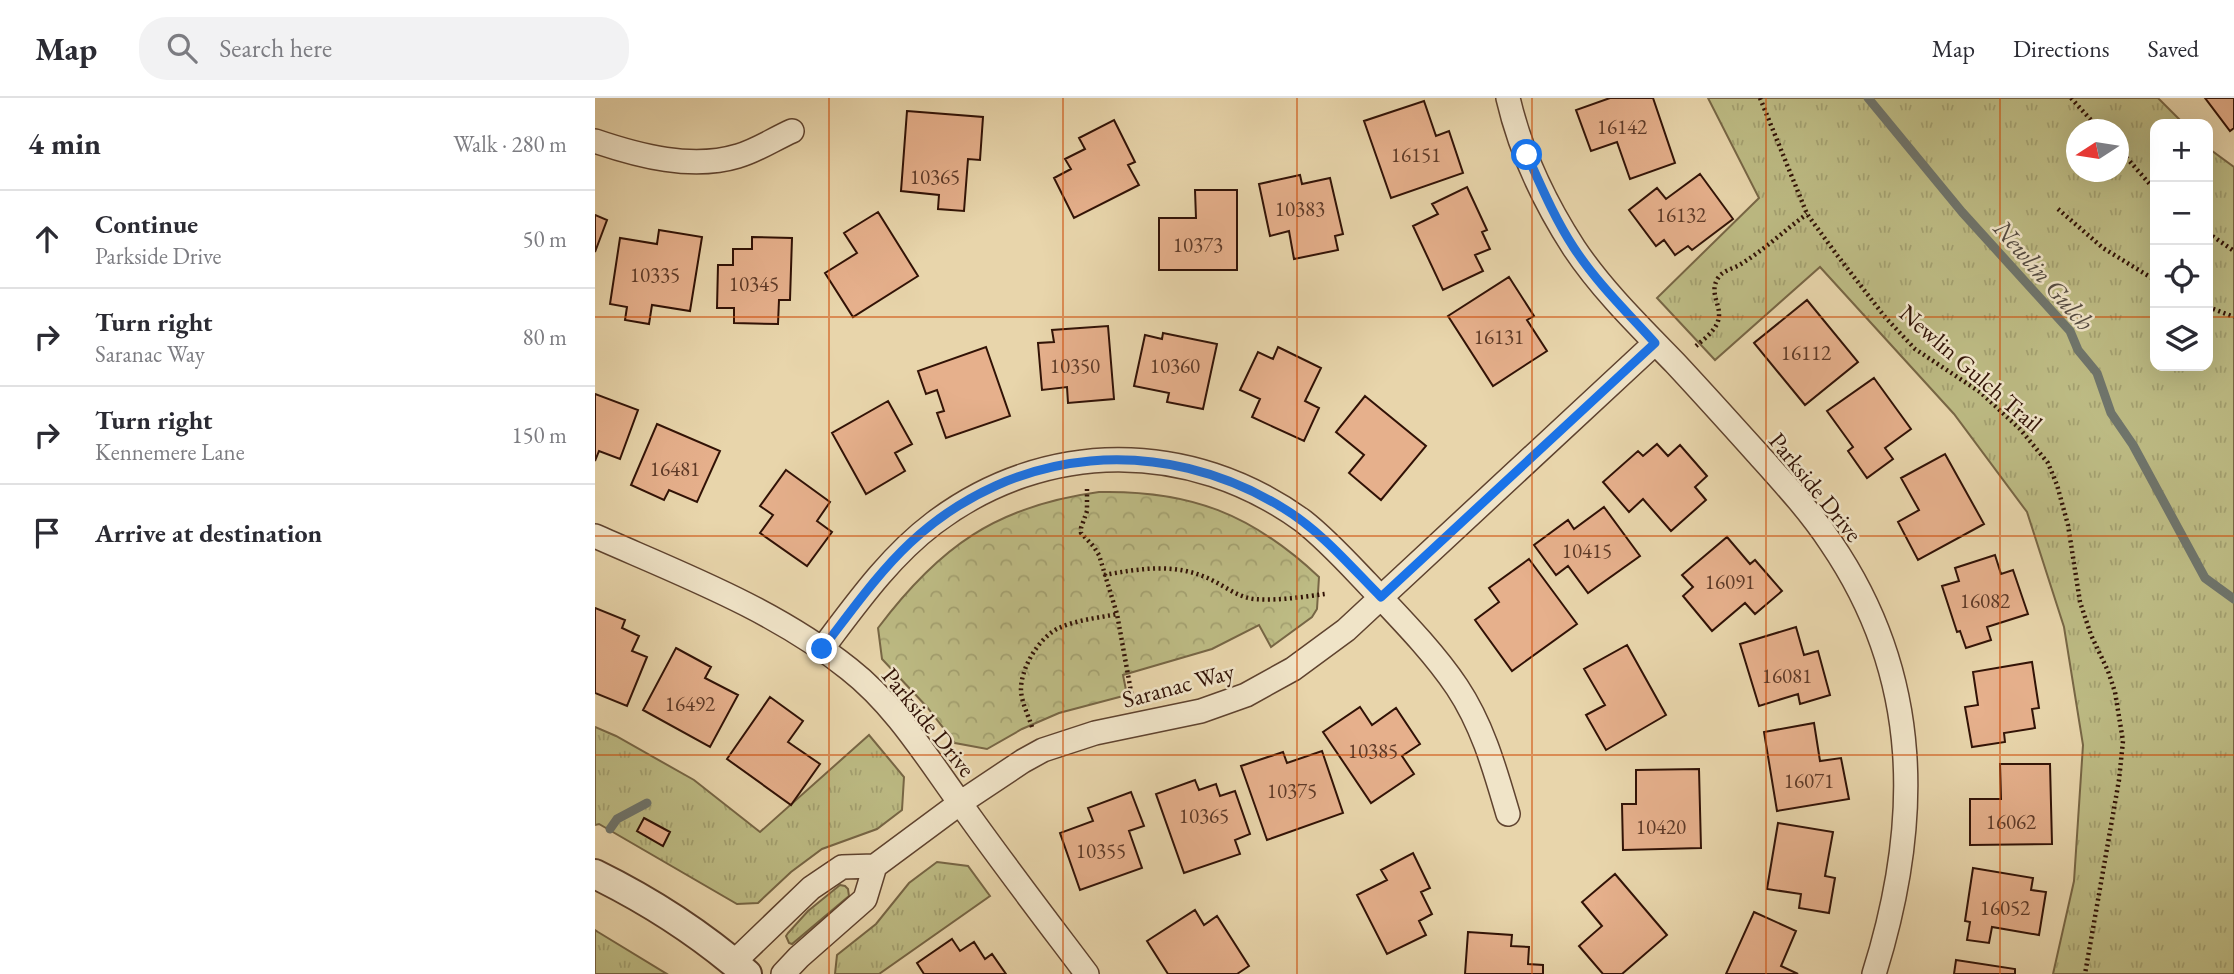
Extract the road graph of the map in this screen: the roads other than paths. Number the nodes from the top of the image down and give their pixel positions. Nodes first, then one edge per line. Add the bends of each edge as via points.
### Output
1 (1508, 98) edge
2 (792, 131) dead end
3 (595, 141) edge
4 (1655, 343) junction
5 (595, 536) edge
6 (1381, 597) junction
7 (822, 649) junction
8 (960, 803) junction
9 (1508, 814) dead end
10 (875, 866) junction
11 (595, 874) edge
12 (741, 968) edge
13 (783, 974) edge
14 (1087, 974) edge
15 (1874, 974) edge

1 - 4 street, Parkside Drive via 1527,155 1574,248
2 - 3 street via 738,156 703,162 664,159
4 - 6 street, Saranac Way
4 - 15 street, Parkside Drive via 1806,508 1847,567 1888,660 1902,719 1907,798 1895,894
5 - 7 street, Parkside Drive via 752,608
6 - 7 street via 1305,523 1231,481 1150,461 1082,461 1003,483 933,523 887,566
6 - 8 street, Saranac Way via 1318,652 1246,695 1201,711 1095,733 1044,750
6 - 9 street via 1457,687 1491,755
7 - 8 street, Parkside Drive via 898,718
8 - 10 street, Saranac Way
8 - 14 street, Parkside Drive
10 - 12 street via 842,867 811,888
10 - 13 street via 865,899
11 - 12 street via 666,914

